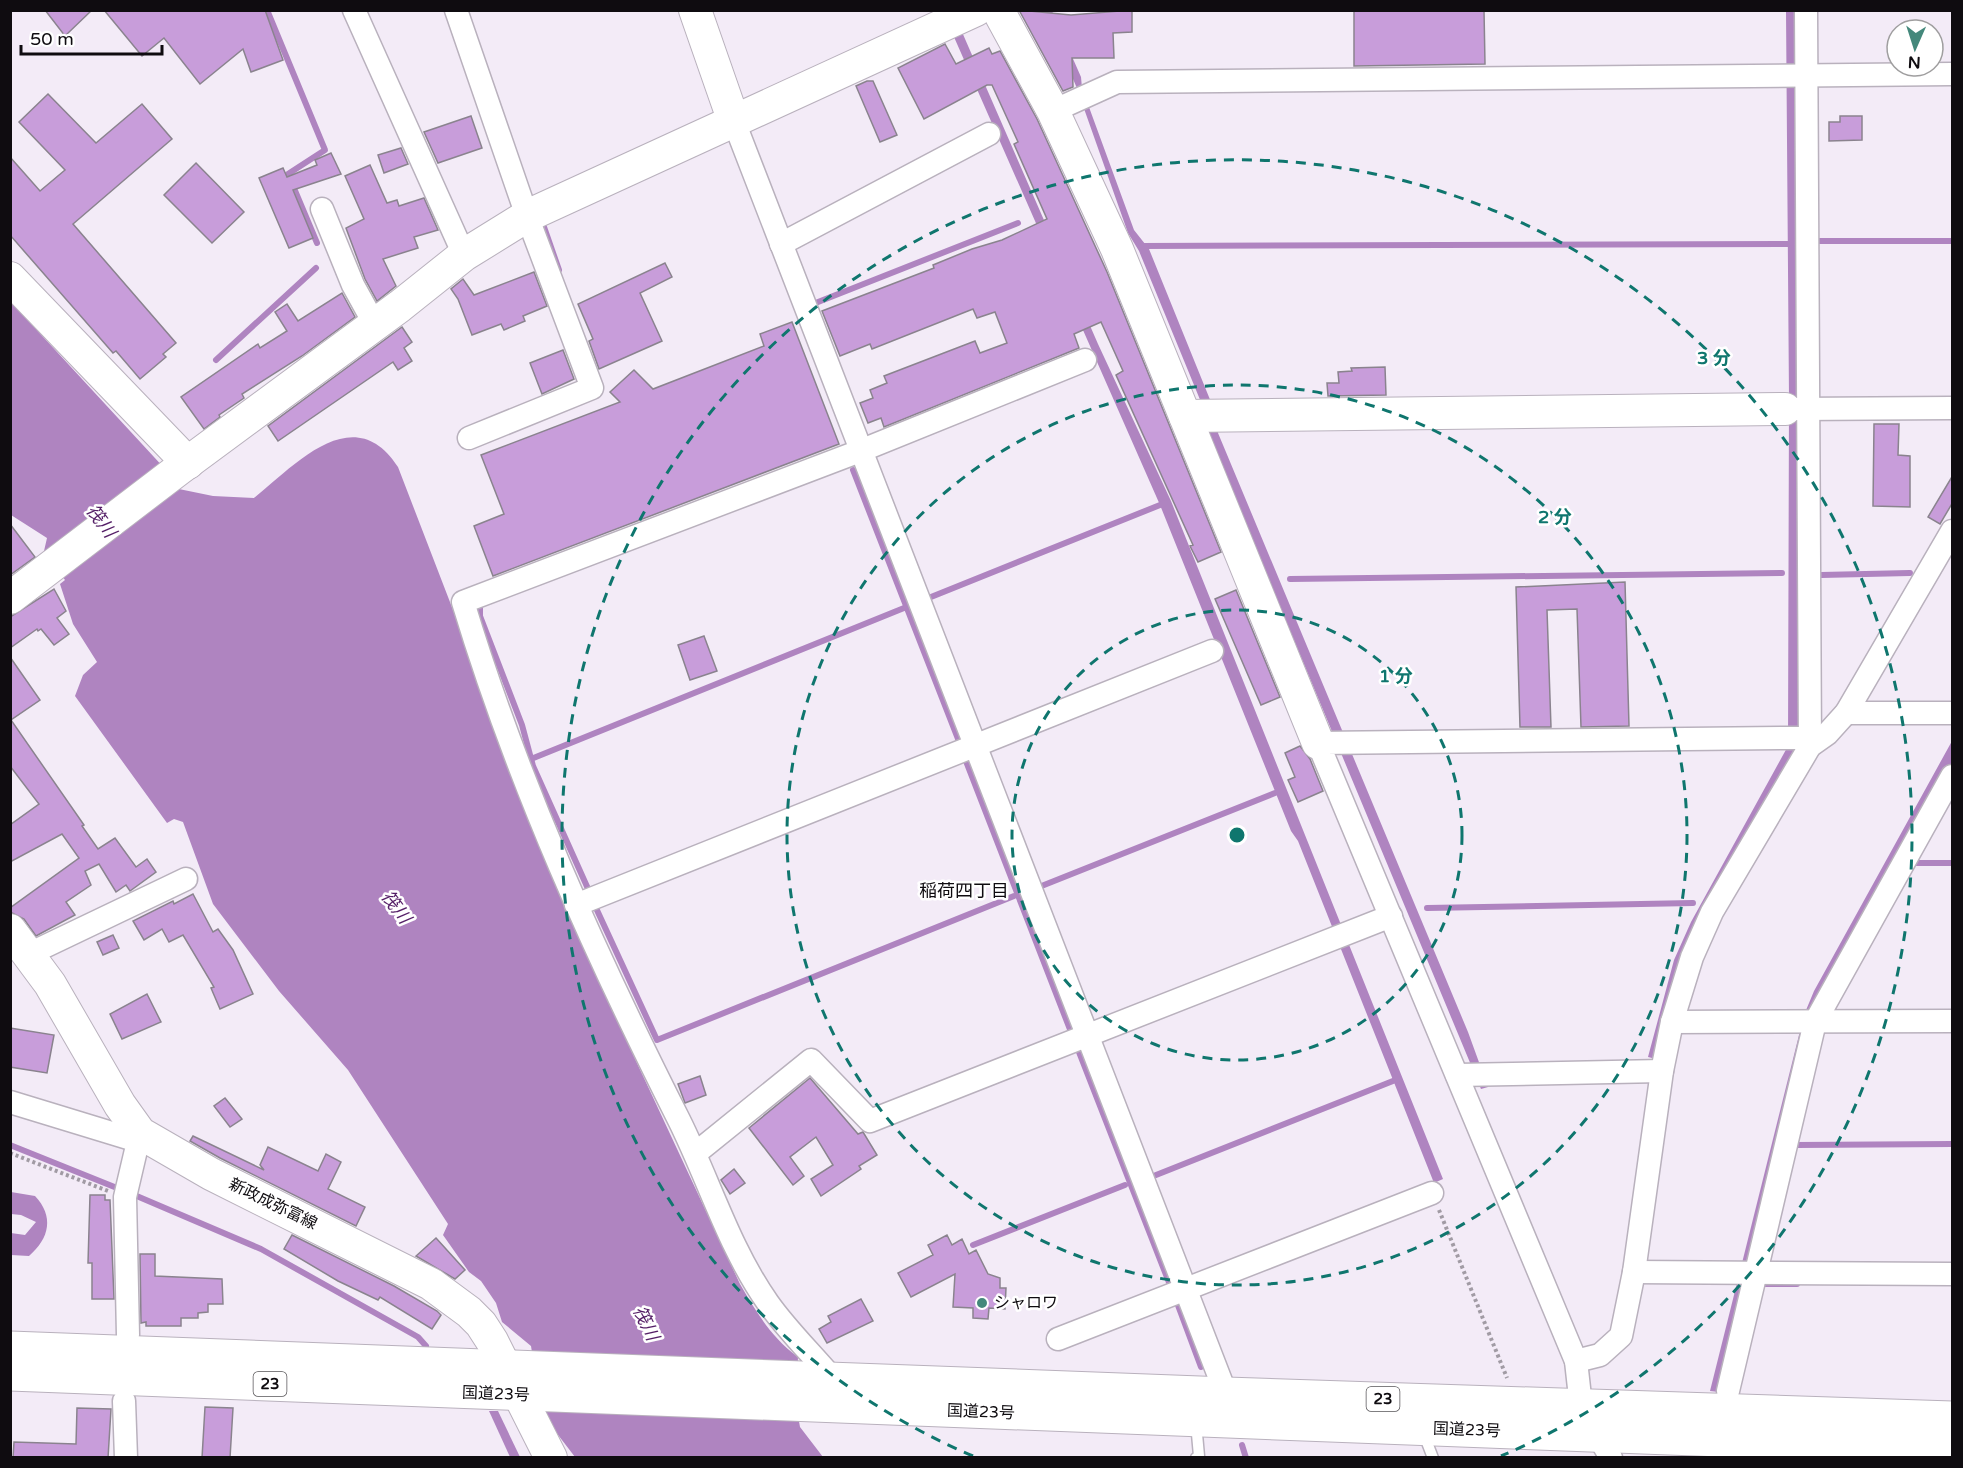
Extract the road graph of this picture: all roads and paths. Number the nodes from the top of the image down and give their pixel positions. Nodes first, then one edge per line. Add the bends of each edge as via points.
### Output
1 (354, 10) edge
2 (456, 10) edge
3 (695, 10) edge
4 (976, 10) edge
5 (998, 10) edge
6 (1806, 10) edge
7 (1953, 74) edge
8 (1797, 75) junction
9 (1073, 102) junction
10 (734, 119) junction
11 (989, 134) dead end
12 (322, 208) dead end
13 (527, 216) junction
14 (781, 244) junction
15 (464, 255) junction
16 (10, 278) edge
17 (375, 325) junction
18 (1085, 360) dead end
19 (1953, 408) edge
20 (1799, 409) junction
21 (1201, 416) junction
22 (469, 438) dead end
23 (860, 451) junction
24 (184, 466) junction
25 (1953, 531) edge
26 (10, 598) edge
27 (1212, 651) dead end
28 (1846, 713) junction
29 (1953, 713) edge
30 (1800, 741) junction
31 (1325, 743) junction
32 (974, 747) junction
33 (1953, 776) edge
34 (186, 879) dead end
35 (576, 905) junction
36 (1391, 916) junction
37 (18, 947) edge
38 (1953, 1021) edge
39 (1672, 1022) junction
40 (1808, 1022) junction
41 (1088, 1036) junction
42 (1662, 1071) junction
43 (1472, 1075) junction
44 (10, 1102) edge
45 (140, 1133) junction
46 (10, 1153) edge
47 (696, 1153) junction
48 (126, 1190) junction
49 (1432, 1193) joint
50 (1634, 1272) junction
51 (1953, 1274) edge
52 (1748, 1275) junction
53 (1185, 1289) junction
54 (128, 1335) dead end
55 (1058, 1339) dead end
56 (10, 1348) edge
57 (1576, 1361) junction
58 (10, 1374) edge
59 (1507, 1378) dead end
60 (518, 1382) junction
61 (822, 1388) junction
62 (1728, 1391) dead end
63 (1226, 1394) junction
64 (124, 1401) dead end
65 (1581, 1406) junction
66 (1953, 1418) edge
67 (1195, 1420) junction
68 (1427, 1443) edge
69 (1606, 1447) edge
70 (1953, 1449) edge
71 (1856, 1451) edge
72 (126, 1458) edge
73 (551, 1458) edge
74 (1196, 1458) edge

1 - 15 street
2 - 13 street
3 - 10 street
4 - 10 street
5 - 9 street
6 - 8 street
7 - 8 street
8 - 9 street via 1117,82
8 - 20 street
9 - 21 street via 1117,249
10 - 13 street
10 - 14 street
11 - 14 street
12 - 17 street via 353,285
13 - 15 street
13 - 22 street via 592,388
14 - 23 street
15 - 17 street
16 - 24 street
17 - 24 street
18 - 23 street
19 - 20 street
20 - 21 street
20 - 30 street
21 - 31 street
23 - 32 street
23 - 35 street via 463,602 515,751
24 - 26 street
25 - 28 street
27 - 32 street
28 - 29 street
28 - 30 street via 1827,734
30 - 31 street
30 - 39 street via 1712,912 1692,957
31 - 36 street
32 - 35 street
32 - 41 street
33 - 40 street
34 - 37 street
35 - 47 street
36 - 41 street
36 - 43 street
37 - 45 street, 新政成弥富線 via 50,984
38 - 40 street
39 - 40 street
39 - 42 street
40 - 52 street
41 - 47 street via 870,1121 811,1060
41 - 53 street
42 - 43 street
42 - 50 street
43 - 57 street
44 - 45 street via 128,1138
45 - 48 street
45 - 60 street, 新政成弥富線 via 212,1174 431,1284 481,1324
46 - 48 path
47 - 61 street via 732,1239
48 - 54 street
49 - 53 street
49 - 59 path
50 - 52 street
50 - 57 street via 1622,1336 1600,1355
51 - 52 street
52 - 62 street
53 - 55 street
53 - 63 street
56 - 60 highway, 国道23号 / 23
57 - 65 street
58 - 60 highway, 国道23号 / 23
60 - 61 highway, 国道23号 / 23
60 - 73 street, 新政成弥富線
61 - 63 highway, 国道23号 / 23
61 - 67 highway, 国道23号 / 23
63 - 65 highway, 国道23号 / 23
64 - 72 street
65 - 66 highway, 国道23号 / 23
65 - 69 street
67 - 68 highway, 国道23号 / 23
67 - 74 lane via 1199,1456
68 - 69 highway, 国道23号 / 23
69 - 71 highway, 国道23号 / 23
70 - 71 highway, 国道23号 / 23

